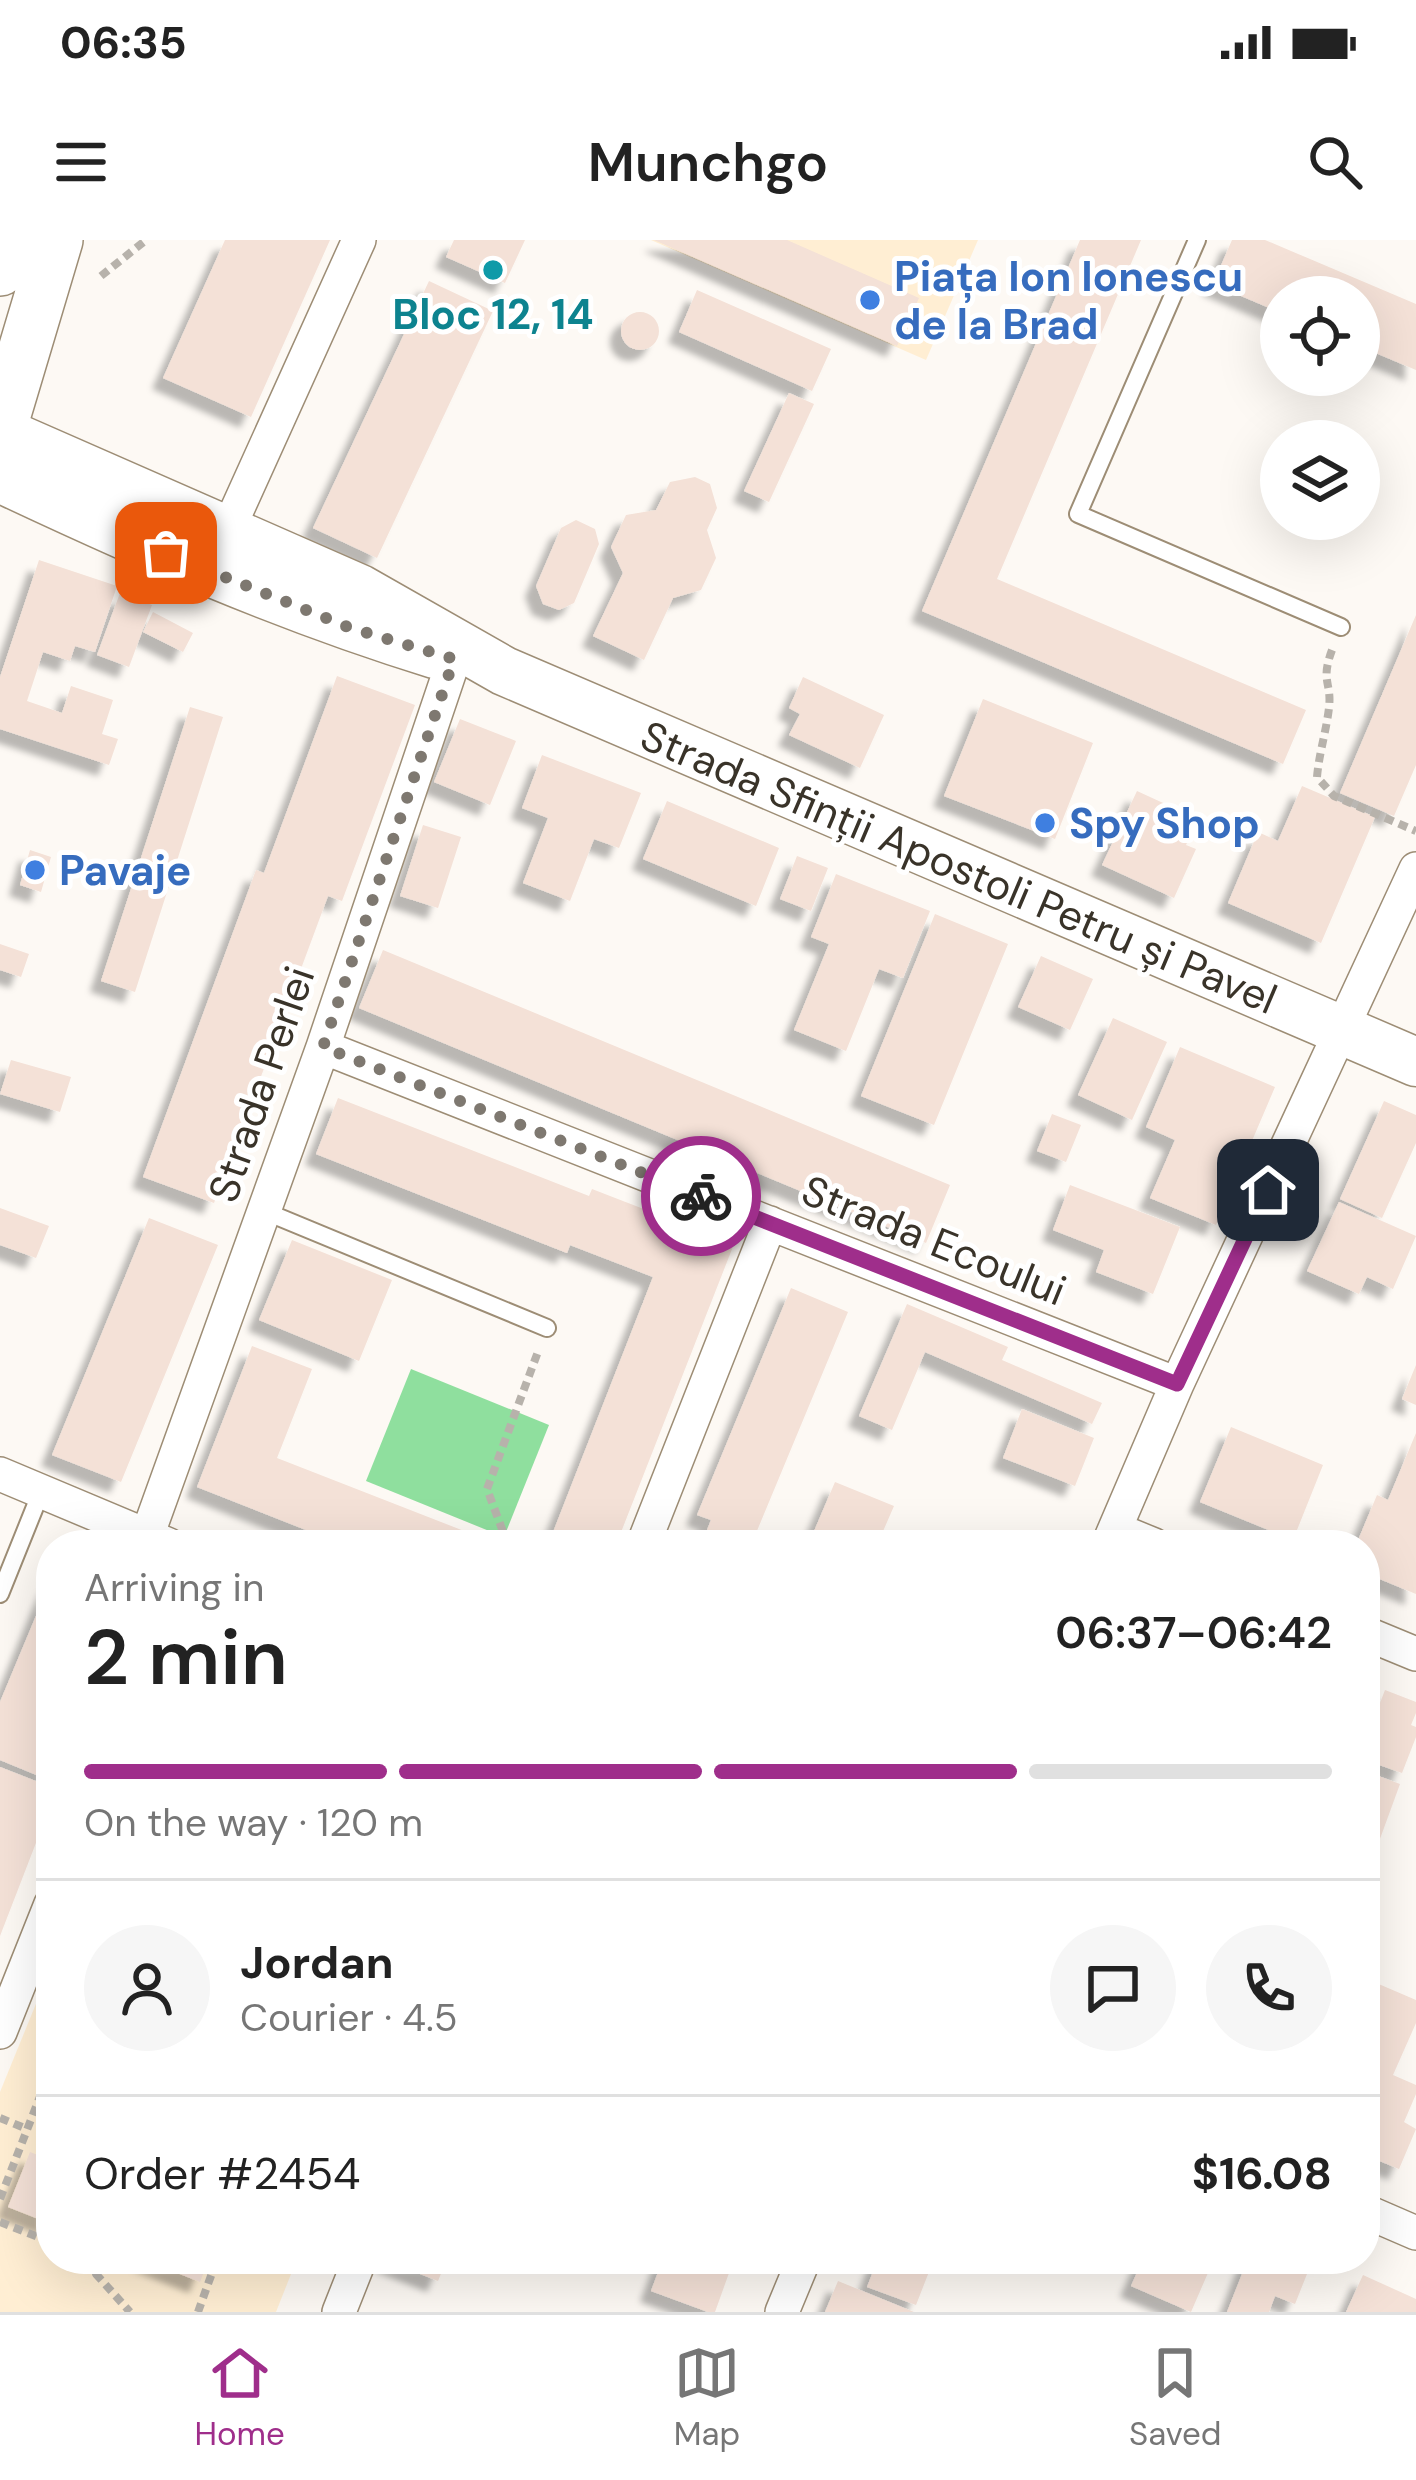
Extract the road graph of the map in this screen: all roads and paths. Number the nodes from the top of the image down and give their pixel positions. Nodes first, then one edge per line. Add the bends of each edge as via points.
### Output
1 (9, 240) edge
2 (57, 240) edge
3 (146, 240) edge
4 (359, 240) edge
5 (1197, 240) edge
6 (0, 270) edge
7 (101, 276) dead end
8 (0, 431) edge
9 (0, 478) edge
10 (226, 532) junction
11 (1341, 627) joint
12 (454, 659) junction
13 (503, 671) junction
14 (1416, 831) edge
15 (1416, 869) edge
16 (1341, 1031) junction
17 (323, 1047) junction
18 (1416, 1061) edge
19 (264, 1211) junction
20 (770, 1223) junction
21 (547, 1328) joint
22 (1177, 1384) junction
23 (0, 1474) edge
24 (41, 1492) junction
25 (134, 1530) edge
26 (161, 1530) edge
27 (502, 1530) edge
28 (650, 1530) edge
29 (1115, 1530) edge
30 (0, 1594) edge
31 (1380, 1639) edge
32 (1416, 1654) edge
33 (36, 1942) edge
34 (0, 2032) edge
35 (36, 2107) edge
36 (0, 2118) edge
37 (28, 2129) junction
38 (0, 2199) edge
39 (1380, 2217) edge
40 (0, 2222) edge
41 (1416, 2233) edge
42 (36, 2236) edge
43 (96, 2274) edge
44 (212, 2274) edge
45 (354, 2274) edge
46 (798, 2274) edge
47 (130, 2312) edge
48 (198, 2312) edge
49 (339, 2312) edge
50 (782, 2312) edge

1 - 6 main road
2 - 8 main road
3 - 7 path
4 - 10 street
5 - 11 lane via 1078,514
8 - 10 main road, Strada Sfinții Apostoli Petru și Pavel
9 - 12 main road, Strada Sfinții Apostoli Petru și Pavel via 208,572
10 - 13 main road, Strada Sfinții Apostoli Petru și Pavel via 360,589
11 - 14 path via 1324,673 1330,703 1317,778 1334,796
12 - 13 main road, Strada Sfinții Apostoli Petru și Pavel
12 - 17 street, Strada Perlei
13 - 16 main road, Strada Sfinții Apostoli Petru și Pavel
15 - 16 street
16 - 18 main road, Strada Sfinții Apostoli Petru și Pavel
16 - 22 street
17 - 19 street, Strada Perlei
17 - 20 street, Strada Ecoului
19 - 21 lane
19 - 26 street, Strada Perlei
20 - 22 street, Strada Ecoului
20 - 28 street
21 - 27 path via 487,1489
22 - 29 street
23 - 24 street
24 - 25 street
24 - 30 lane
31 - 32 street
33 - 34 street
35 - 37 path
36 - 37 path
37 - 38 path
39 - 41 street
40 - 42 path
43 - 47 path
44 - 48 path
45 - 49 street
46 - 50 street

